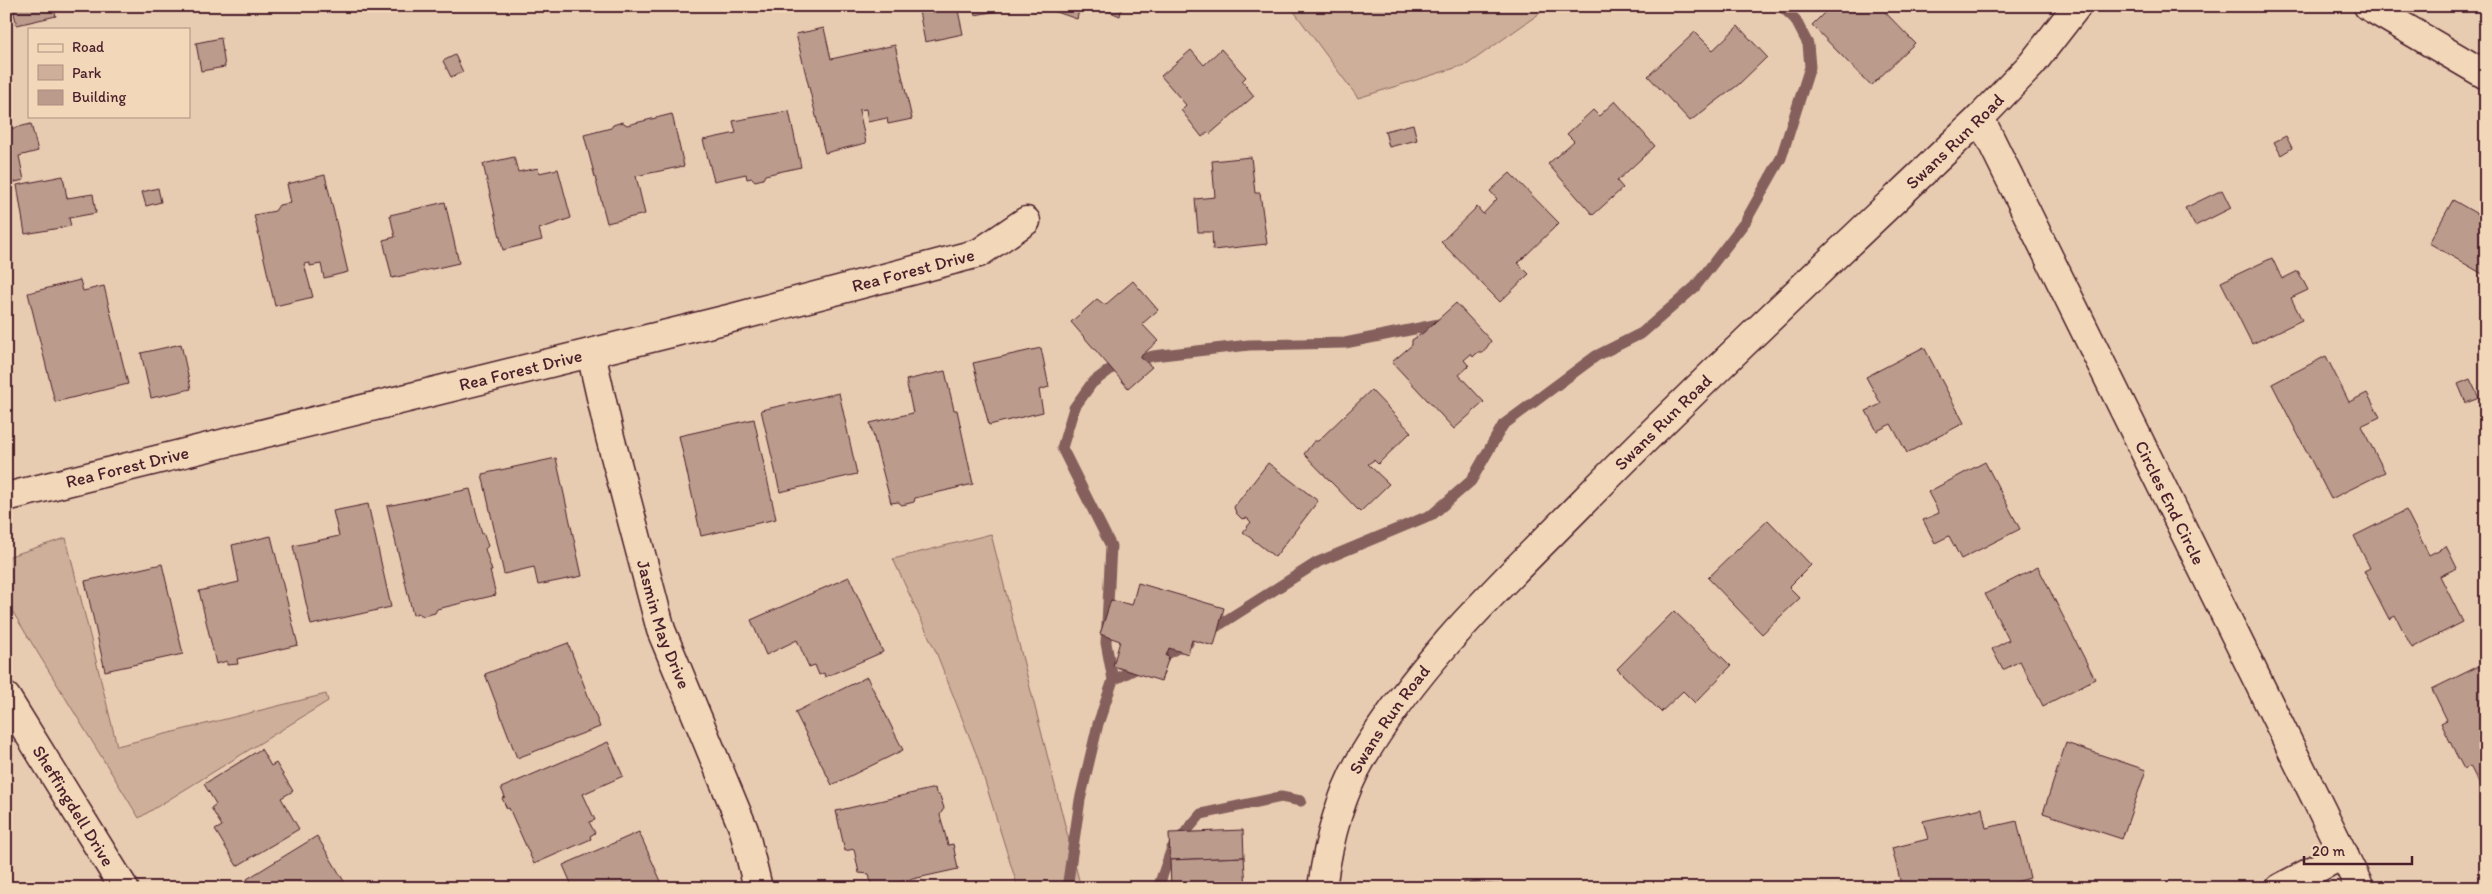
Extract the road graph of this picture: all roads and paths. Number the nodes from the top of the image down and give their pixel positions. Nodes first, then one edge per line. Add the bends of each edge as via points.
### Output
1 (2077, 6) edge
2 (2368, 6) edge
3 (2486, 76) edge
4 (1980, 118) junction
5 (1026, 221) dead end
6 (591, 353) junction
7 (6, 497) edge
8 (6, 697) edge
9 (2344, 854) junction
10 (124, 888) edge
11 (758, 888) edge
12 (1322, 888) edge
13 (2280, 888) edge
14 (2360, 888) edge

1 - 4 street, Swans Run Road via 2032,64
2 - 3 street
4 - 9 street, Circles End Circle
4 - 12 street, Swans Run Road via 1636,448 1452,634 1398,702 1358,765 1341,806
5 - 6 street, Rea Forest Drive via 979,253
6 - 7 street, Rea Forest Drive
6 - 11 street, Jasmin May Drive via 661,630 744,830
8 - 10 street, Sheffingdell Drive
9 - 13 street
9 - 14 street, Circles End Circle

